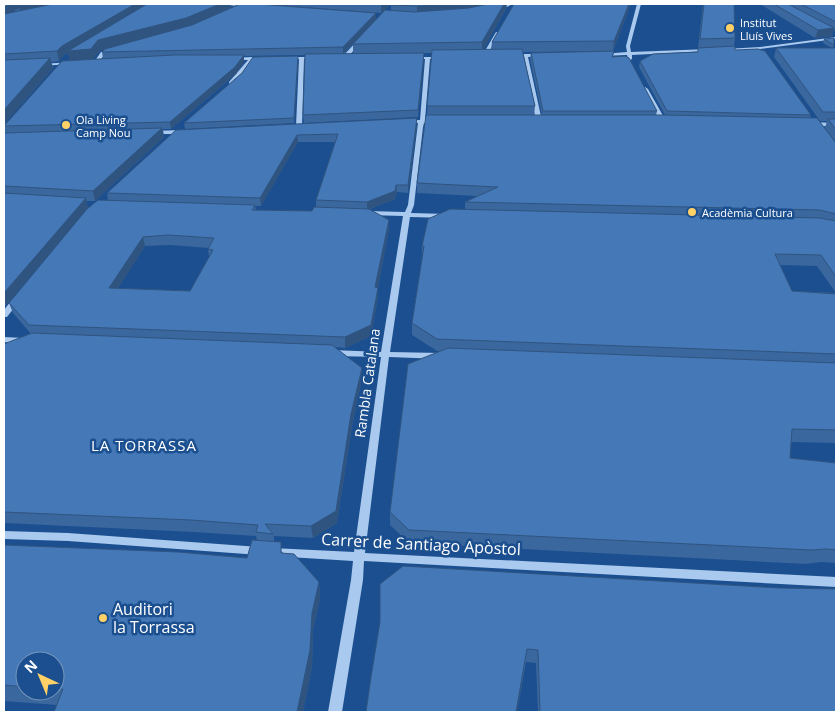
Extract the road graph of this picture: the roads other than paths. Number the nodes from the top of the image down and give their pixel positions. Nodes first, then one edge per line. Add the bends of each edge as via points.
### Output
1 (220, 4) edge
2 (512, 4) edge
3 (639, 4) edge
4 (243, 5) edge
5 (254, 7) edge
6 (489, 11) edge
7 (232, 12) edge
8 (509, 13) edge
9 (500, 28) edge
10 (831, 32) edge
11 (836, 37) edge
12 (361, 39) edge
13 (121, 48) edge
14 (760, 48) junction
15 (766, 53) edge
16 (628, 54) junction
17 (525, 55) junction
18 (552, 55) edge
19 (598, 55) edge
20 (476, 56) edge
21 (484, 56) junction
22 (491, 56) edge
23 (507, 56) edge
24 (328, 57) edge
25 (336, 57) edge
26 (345, 57) junction
27 (354, 57) edge
28 (450, 57) edge
29 (252, 58) junction
30 (269, 58) edge
31 (276, 58) edge
32 (302, 58) junction
33 (406, 58) edge
34 (428, 58) junction
35 (224, 59) edge
36 (65, 61) junction
37 (104, 61) edge
38 (79, 62) edge
39 (88, 62) edge
40 (96, 62) junction
41 (631, 62) edge
42 (32, 65) edge
43 (58, 70) edge
44 (644, 85) edge
45 (228, 86) edge
46 (421, 121) junction
47 (442, 121) edge
48 (548, 121) edge
49 (654, 121) edge
50 (394, 122) edge
51 (803, 124) edge
52 (836, 125) edge
53 (182, 126) edge
54 (290, 126) edge
55 (298, 126) junction
56 (308, 126) edge
57 (190, 131) edge
58 (174, 133) junction
59 (144, 134) edge
60 (166, 140) edge
61 (359, 213) edge
62 (407, 215) junction
63 (458, 216) edge
64 (23, 292) edge
65 (4, 315) edge
66 (4, 340) edge
67 (36, 341) edge
68 (318, 352) edge
69 (386, 354) junction
70 (453, 356) edge
71 (4, 536) edge
72 (360, 558) junction
73 (836, 582) edge
74 (335, 712) edge

1 - 4 street
2 - 6 street
2 - 8 street
3 - 16 street
4 - 5 street
4 - 7 street
9 - 21 street
10 - 11 street
11 - 14 street
12 - 26 street
13 - 40 street via 103,53
14 - 15 street
14 - 16 street
16 - 19 street
16 - 41 street
17 - 18 street
17 - 23 street
17 - 48 street via 536,121
20 - 21 street
21 - 22 street
24 - 32 street
25 - 26 street
26 - 27 street
28 - 34 street
29 - 30 street
29 - 35 street
29 - 45 street
31 - 32 street
32 - 55 street
33 - 34 street
34 - 46 street, Rambla Catalana
36 - 38 street
36 - 42 street
36 - 43 street
37 - 40 street
39 - 40 street
44 - 49 street via 666,121
46 - 47 street
46 - 50 street
46 - 62 street, Rambla Catalana
51 - 52 street
53 - 58 street
54 - 55 street
55 - 56 street
57 - 58 street
58 - 59 street
58 - 60 street
61 - 62 street
62 - 63 street
62 - 69 street, Rambla Catalana
64 - 65 street
66 - 67 street
68 - 69 street
69 - 70 street
69 - 72 street, Rambla Catalana
71 - 72 street, Carrer de Santiago Apòstol via 68,537
72 - 73 street, Carrer de Santiago Apòstol
72 - 74 street, Rambla Catalana

